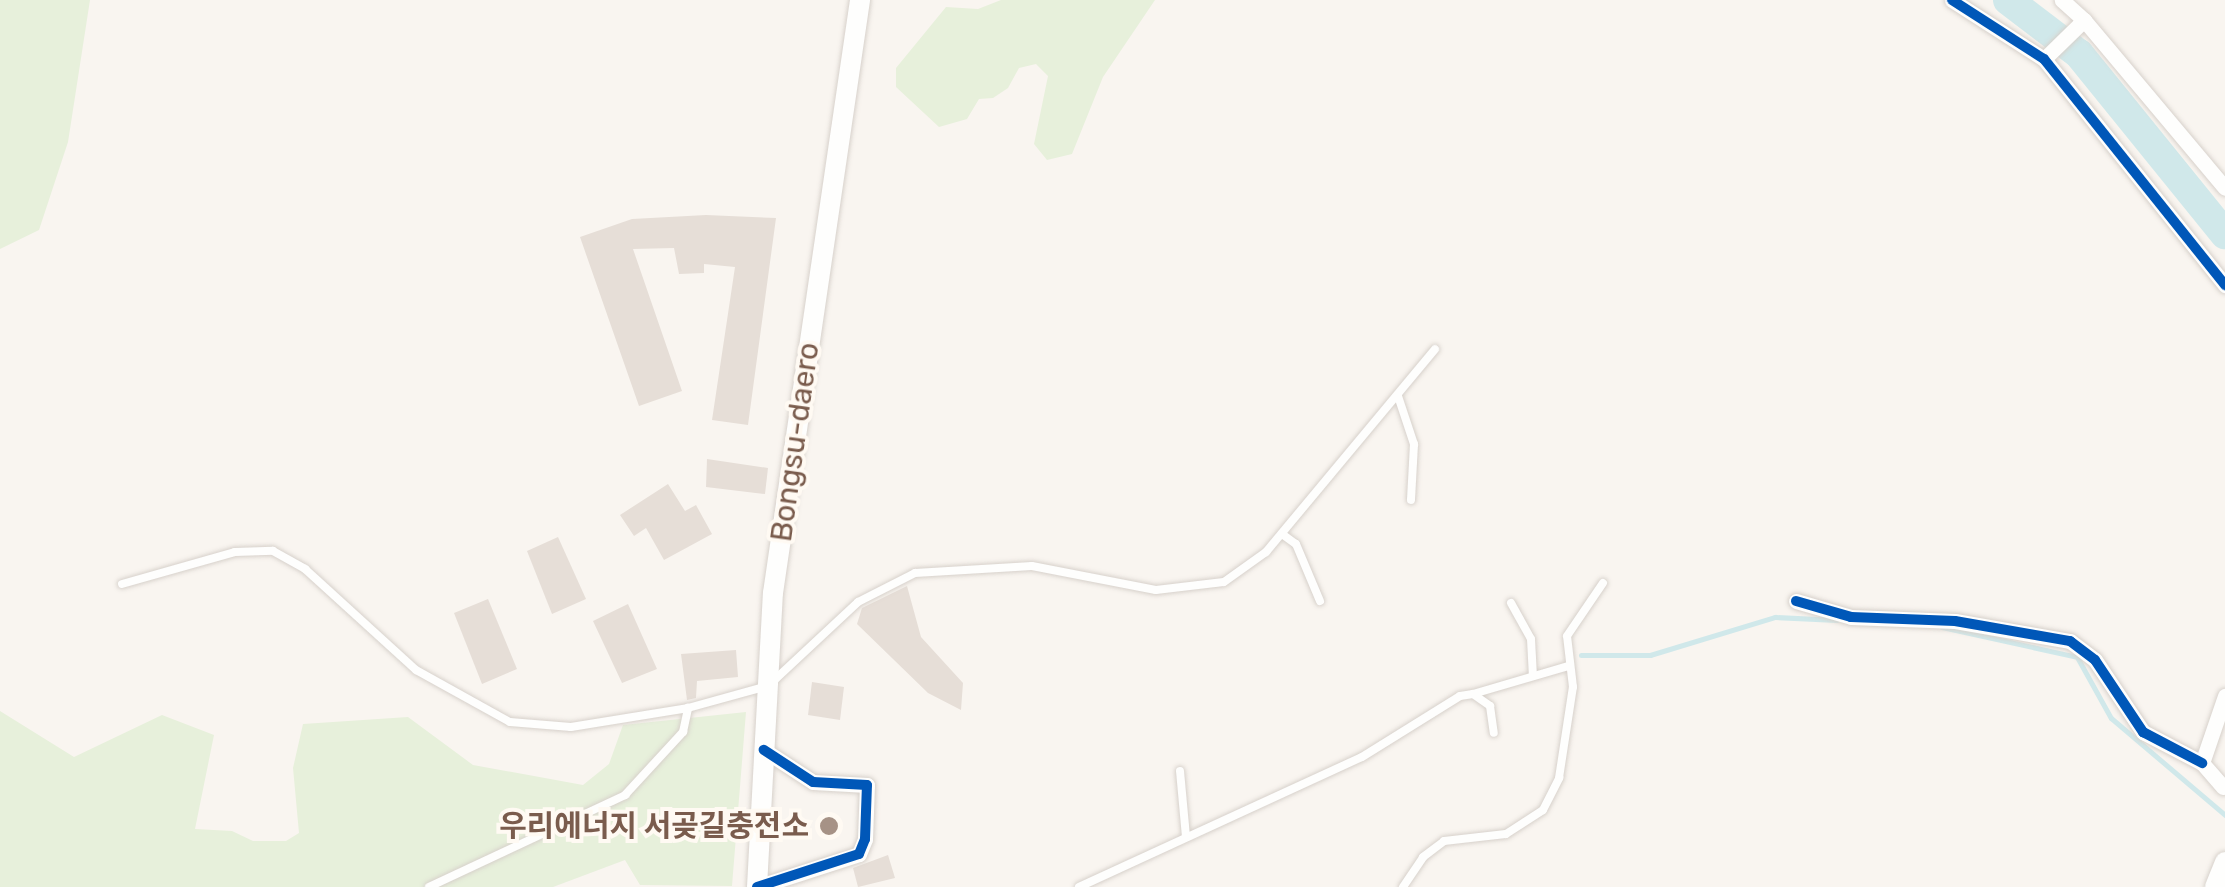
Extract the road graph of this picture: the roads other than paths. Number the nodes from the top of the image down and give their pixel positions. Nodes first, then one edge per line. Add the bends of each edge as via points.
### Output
1 (860, 0) edge
2 (1952, 0) edge
3 (2062, 0) edge
4 (2084, 20) junction
5 (2044, 59) junction
6 (2225, 188) edge
7 (2225, 285) edge
8 (1435, 350) dead end
9 (1398, 396) junction
10 (1411, 500) dead end
11 (1282, 534) junction
12 (1603, 583) dead end
13 (122, 584) dead end
14 (1320, 601) dead end
15 (1796, 601) dead end
16 (1511, 603) dead end
17 (1568, 666) junction
18 (1532, 674) junction
19 (768, 686) junction
20 (1472, 694) junction
21 (2225, 696) edge
22 (688, 708) junction
23 (1494, 733) dead end
24 (764, 750) junction
25 (2202, 763) junction
26 (1180, 771) dead end
27 (2223, 787) edge
28 (1186, 836) junction
29 (2225, 862) edge
30 (2216, 886) edge
31 (429, 887) edge
32 (757, 887) edge
33 (1079, 887) edge
34 (1403, 887) edge

1 - 19 main road, Bongsu-daero via 773,593
2 - 5 street
3 - 4 street
4 - 5 street
4 - 6 street
5 - 7 street
8 - 9 lane
9 - 10 lane via 1416,458
9 - 11 lane
11 - 14 lane via 1296,544
11 - 19 lane via 1224,582 1181,590 1032,566 915,573 858,602
12 - 17 lane via 1566,636
13 - 22 lane via 235,552 273,551 305,569 416,670 510,722 571,727
15 - 25 street via 1851,617 1955,621 2070,641 2095,660 2134,722
16 - 18 lane via 1530,640
17 - 18 lane
17 - 34 lane via 1573,686 1559,778 1543,810 1506,834 1434,846
18 - 20 lane
19 - 22 lane
19 - 24 main road, Bongsu-daero
20 - 23 lane via 1490,706
20 - 28 lane via 1362,757
21 - 25 street
22 - 31 lane via 683,732 624,795
24 - 32 main road, Bongsu-daero
24 - 32 street via 813,782 867,786 865,839 859,854
25 - 27 street
26 - 28 lane
28 - 33 lane
29 - 30 main road

